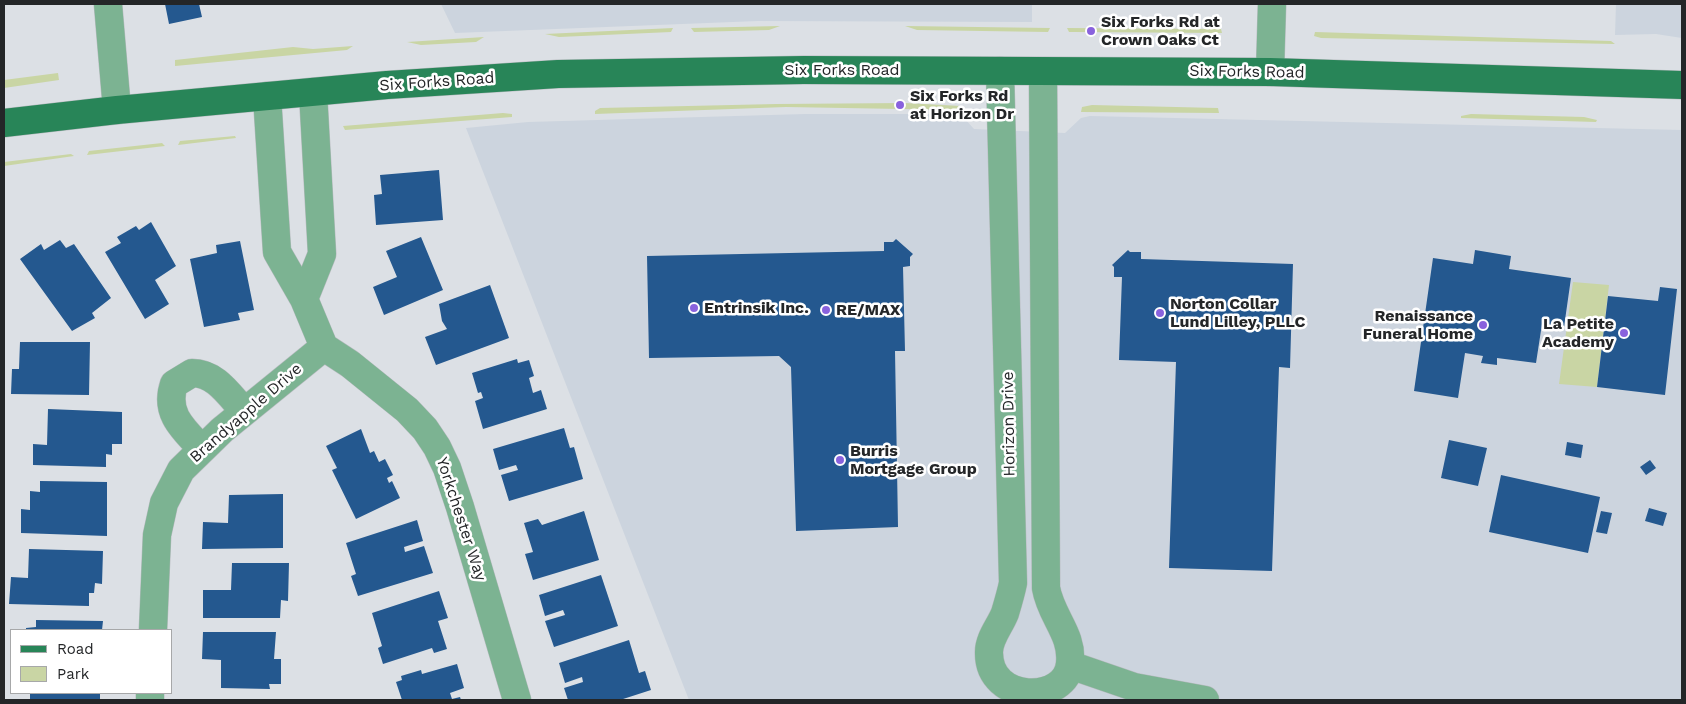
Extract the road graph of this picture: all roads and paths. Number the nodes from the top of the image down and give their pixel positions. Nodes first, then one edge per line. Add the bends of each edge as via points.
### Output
1 (108, 4) edge
2 (1272, 4) edge
3 (1000, 71) junction
4 (1043, 72) junction
5 (1270, 72) junction
6 (1682, 85) edge
7 (313, 92) junction
8 (267, 96) junction
9 (117, 110) junction
10 (4, 123) edge
11 (304, 299) junction
12 (324, 347) junction
13 (244, 411) junction
14 (202, 449) junction
15 (153, 629) edge
16 (1070, 665) junction
17 (517, 700) edge
18 (1205, 700) edge

1 - 9 street
2 - 5 street
3 - 4 main road, Six Forks Road
3 - 7 main road, Six Forks Road via 558,74
3 - 16 street, Horizon Drive via 1013,584 1005,613 989,649 989,658 996,679 1019,693 1045,692 1056,686 1066,676
4 - 5 main road, Six Forks Road
4 - 16 street via 1046,588 1051,609 1066,633
5 - 6 main road, Six Forks Road
7 - 8 main road, Six Forks Road
7 - 11 street via 322,254
8 - 9 main road, Six Forks Road
8 - 11 street via 277,252
9 - 10 main road, Six Forks Road
11 - 12 street
12 - 13 street, Brandyapple Drive
12 - 17 street, Yorkchester Way via 407,410 425,428 437,447 460,507
13 - 14 street, Brandyapple Drive
13 - 14 street via 209,376 192,373 174,384 170,398 174,417
14 - 15 street, Brandyapple Drive via 181,470 164,503 157,535
16 - 18 street via 1134,687

